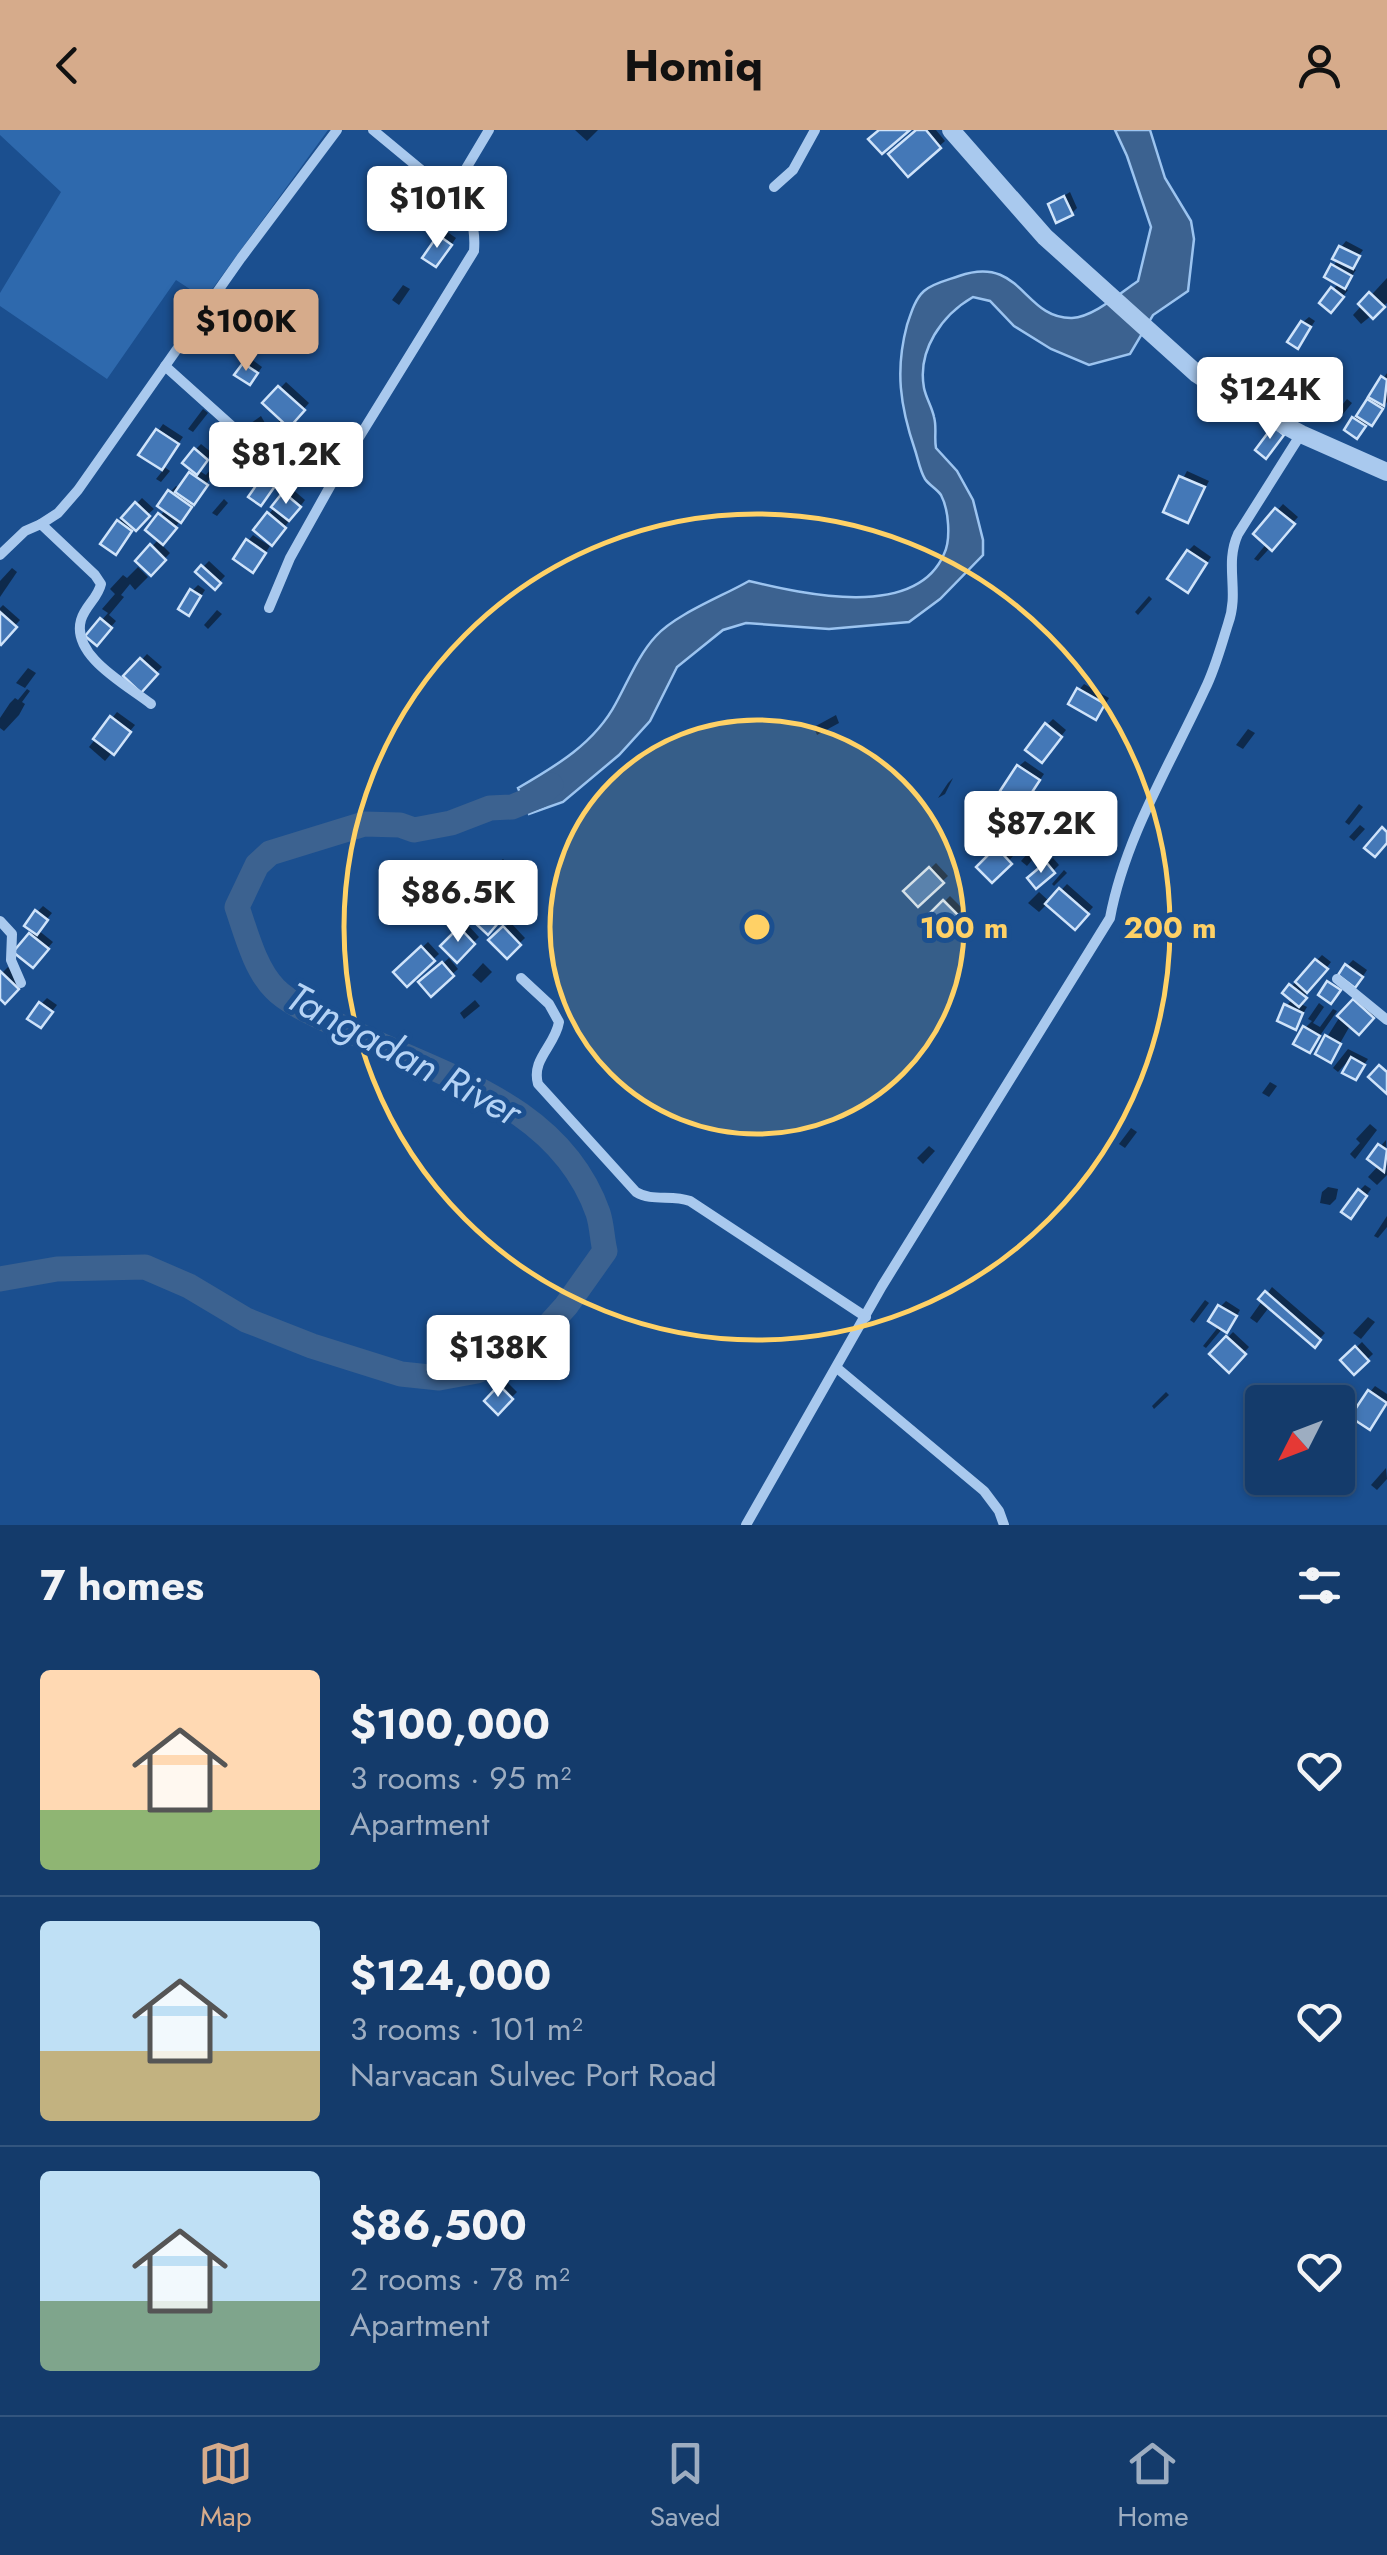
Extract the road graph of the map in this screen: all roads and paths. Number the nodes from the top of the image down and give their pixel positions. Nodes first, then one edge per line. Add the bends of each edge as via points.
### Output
1 (337, 130) edge
2 (373, 130) edge
3 (489, 130) edge
4 (815, 130) edge
5 (951, 130) edge
6 (774, 188) dead end
7 (452, 192) junction
8 (165, 366) junction
9 (1301, 434) junction
10 (244, 436) dead end
11 (1387, 472) edge
12 (41, 524) junction
13 (0, 555) edge
14 (268, 608) dead end
15 (150, 704) dead end
16 (0, 921) edge
17 (522, 978) dead end
18 (1337, 979) dead end
19 (20, 984) dead end
20 (1387, 1020) edge
21 (866, 1316) junction
22 (837, 1368) junction
23 (746, 1525) edge
24 (1004, 1525) edge

1 - 8 street
2 - 7 street
3 - 7 street
4 - 6 street via 793,170
5 - 9 street via 1045,238 1147,331 1228,396
7 - 14 street via 476,231 474,251 342,465
8 - 10 street
8 - 12 street via 67,504
9 - 11 street
9 - 21 street via 1230,552 1236,593 1231,616 1207,686 1126,859 1110,918
12 - 13 street
12 - 15 street via 101,584 81,620 81,642
16 - 19 street via 12,934 11,960
17 - 21 street via 559,1022 536,1067 538,1084 636,1192 690,1201
18 - 20 street
21 - 22 street
22 - 23 street
22 - 24 street via 984,1492

